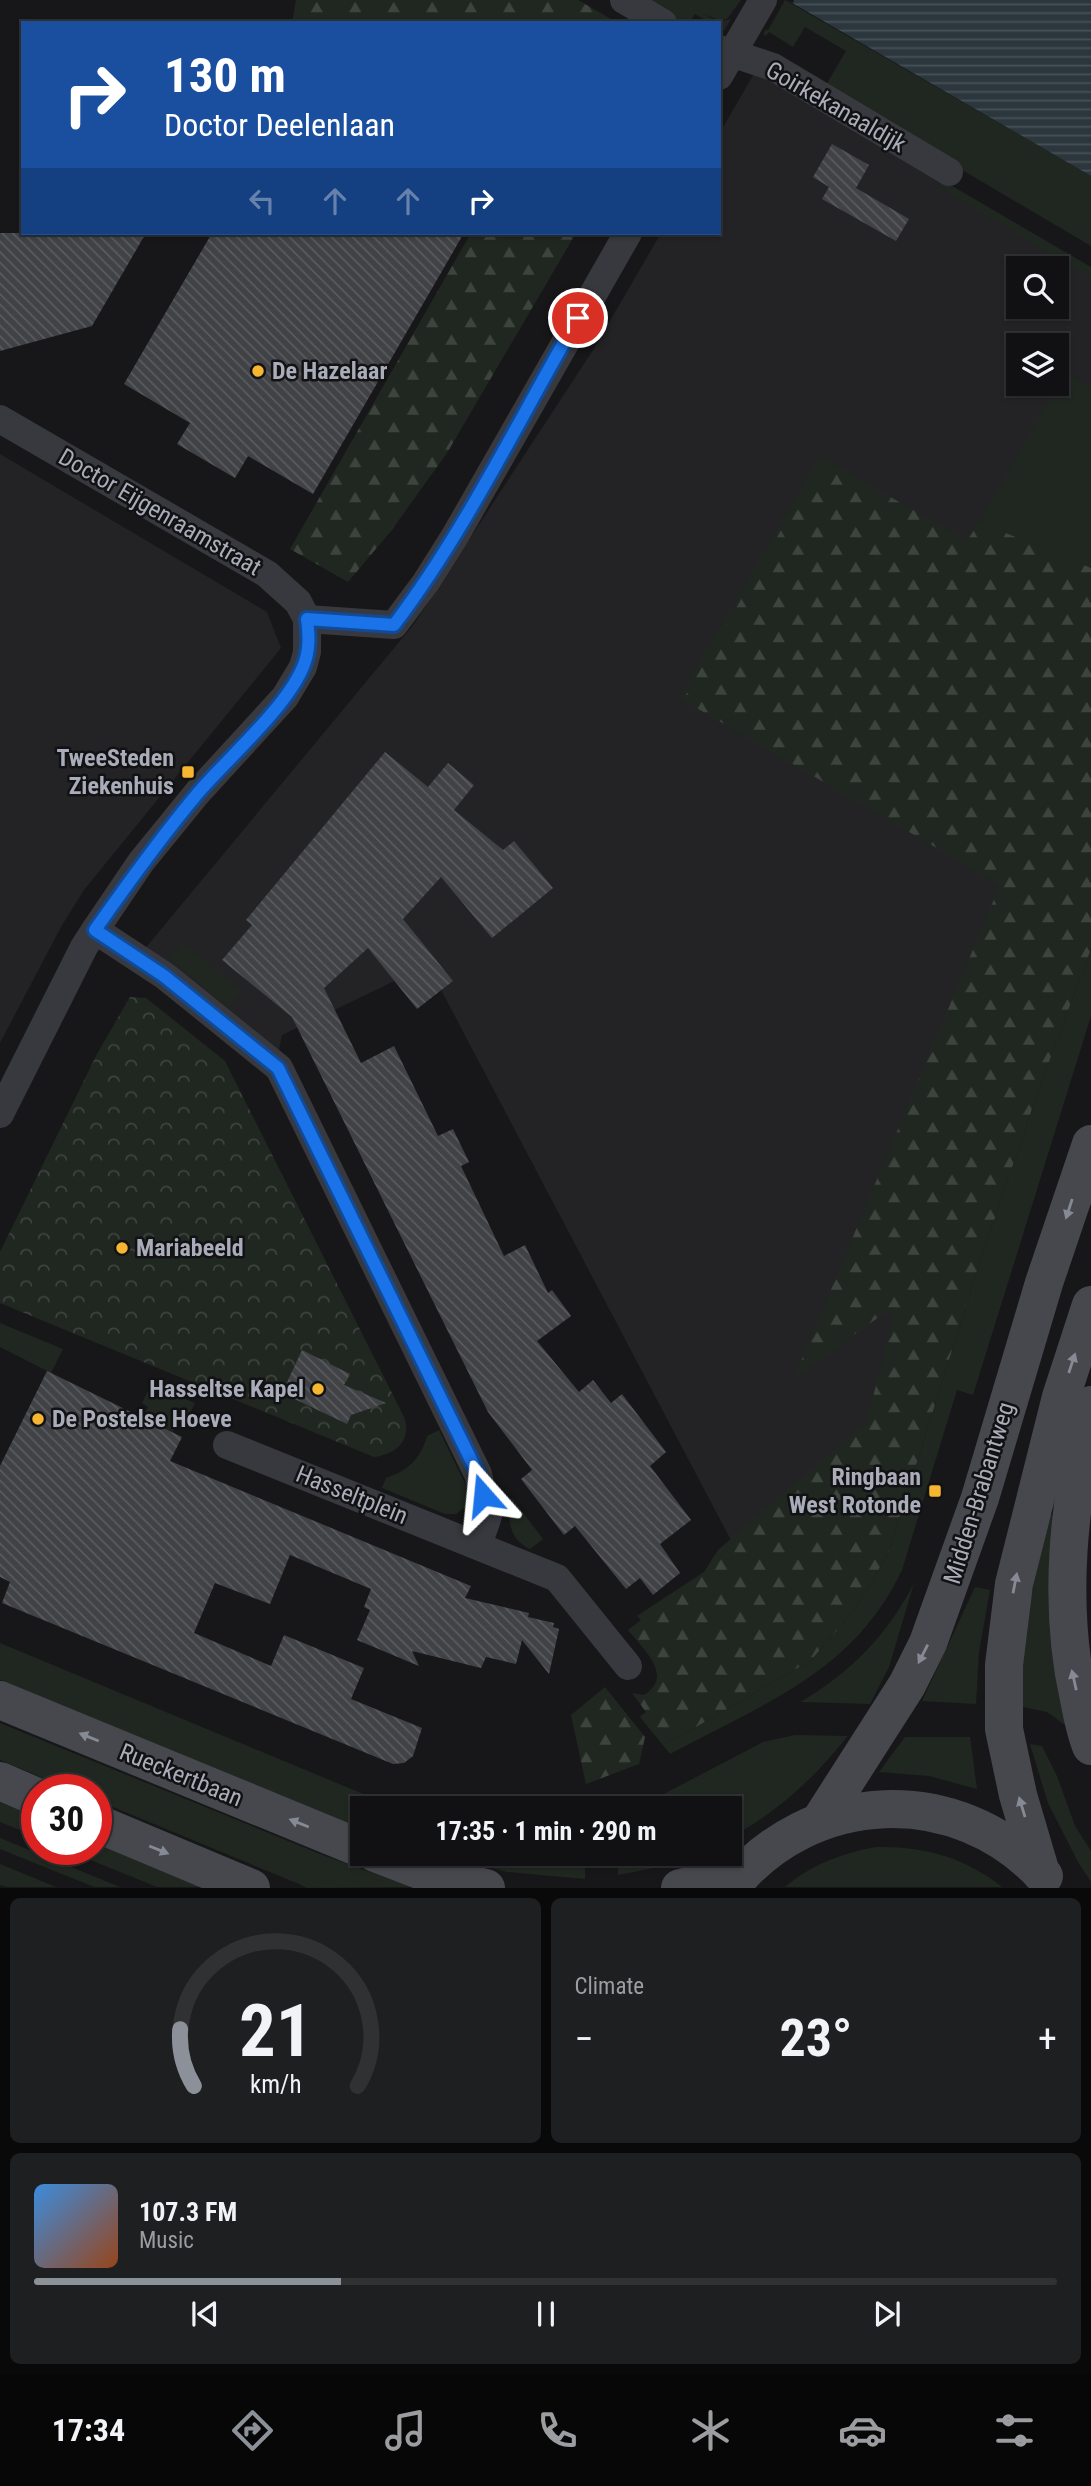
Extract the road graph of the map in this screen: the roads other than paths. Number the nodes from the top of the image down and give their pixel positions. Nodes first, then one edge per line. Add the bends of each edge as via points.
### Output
1 (624, 0) edge
2 (764, 0) edge
3 (660, 21) edge
4 (724, 60) edge
5 (949, 172) dead end
6 (627, 235) edge
7 (0, 419) edge
8 (307, 619) junction
9 (95, 930) junction
10 (0, 1114) edge
11 (1091, 1144) edge
12 (1090, 1314) edge
13 (1091, 1405) edge
14 (227, 1445) dead end
15 (478, 1545) junction
16 (628, 1666) dead end
17 (0, 1700) edge
18 (1091, 1746) edge
19 (0, 1781) edge
20 (21, 1790) edge
21 (820, 1821) junction
22 (112, 1830) edge
23 (350, 1844) edge
24 (409, 1866) edge
25 (1048, 1880) edge
26 (736, 1881) edge
27 (251, 1888) edge
28 (486, 1888) edge
29 (680, 1888) edge

1 - 3 street
2 - 4 street
4 - 5 street, Goirkekanaaldijk via 773,67
6 - 8 street via 455,536 394,625
7 - 8 street, Doctor Eijgenraamstraat via 267,574 298,602
8 - 9 street via 303,667 285,696 198,792
9 - 10 street
9 - 15 street via 164,976 278,1068 478,1474 488,1516
11 -> 21 main road, Midden-Brabantweg via 972,1520 928,1643
25 -> 12 main road, Midden-Brabantweg via 1018,1795 1005,1736 1004,1665 1014,1584 1061,1397
18 -> 13 main road via 1071,1666 1067,1595 1070,1524
14 - 15 street, Hasseltplein
15 - 16 street, Hasseltplein via 557,1578
23 -> 17 main road, Rueckertbaan
19 - 20 main road
21 - 25 main road via 878,1809 939,1814 977,1826 1011,1846
21 - 26 main road via 778,1843
22 -> 27 main road
24 - 28 main road
26 - 29 main road

